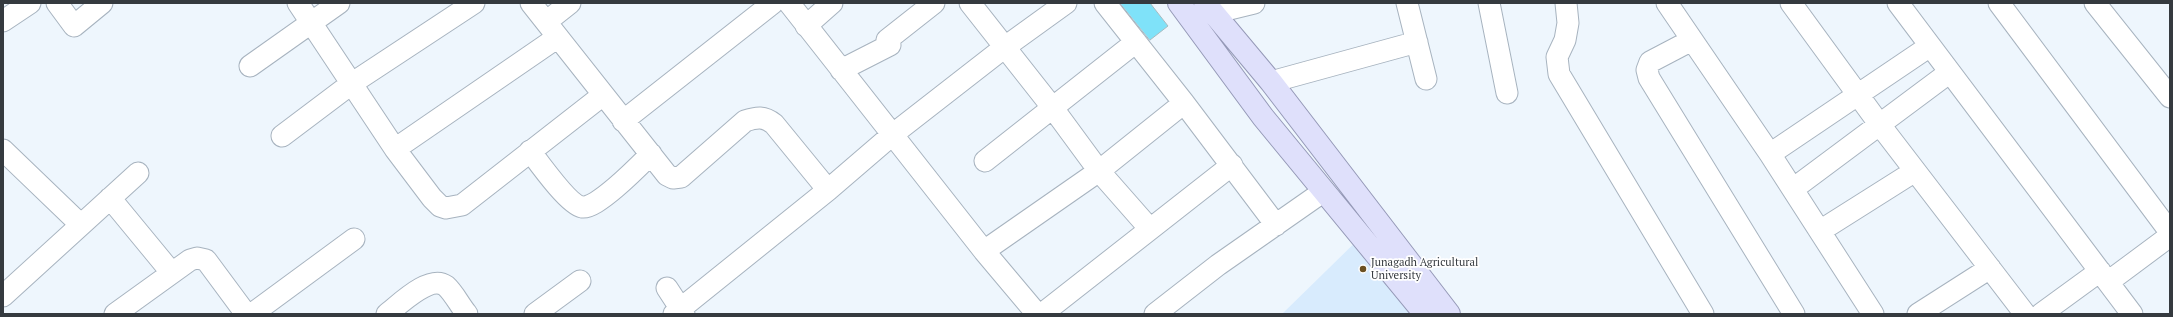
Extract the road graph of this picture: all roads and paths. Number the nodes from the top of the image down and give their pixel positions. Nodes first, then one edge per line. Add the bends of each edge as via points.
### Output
1 (30, 3) edge
2 (58, 3) edge
3 (102, 3) edge
4 (298, 3) edge
5 (339, 3) edge
6 (474, 3) edge
7 (531, 3) edge
8 (570, 3) edge
9 (773, 3) edge
10 (790, 3) edge
11 (832, 3) edge
12 (934, 3) edge
13 (970, 3) edge
14 (1066, 3) edge
15 (1105, 3) edge
16 (1179, 3) edge
17 (1254, 3) edge
18 (1407, 3) edge
19 (1490, 3) edge
20 (1566, 3) edge
21 (1667, 3) edge
22 (1791, 3) edge
23 (1898, 3) edge
24 (1999, 3) edge
25 (2095, 3) edge
26 (1209, 8) edge
27 (3, 21) edge
28 (311, 23) junction
29 (806, 26) junction
30 (552, 30) junction
31 (1692, 40) junction
32 (1136, 42) junction
33 (1417, 42) junction
34 (1930, 46) junction
35 (1005, 47) junction
36 (250, 66) dead end
37 (841, 70) junction
38 (1950, 72) junction
39 (1426, 79) dead end
40 (1271, 82) junction
41 (351, 84) junction
42 (1507, 94) dead end
43 (1858, 94) junction
44 (603, 96) junction
45 (2170, 97) edge
46 (1184, 103) junction
47 (1052, 107) junction
48 (623, 121) junction
49 (1880, 125) junction
50 (892, 135) junction
51 (282, 136) dead end
52 (395, 149) junction
53 (3, 150) edge
54 (530, 151) junction
55 (651, 154) junction
56 (1770, 154) junction
57 (985, 161) dead end
58 (1232, 165) junction
59 (1915, 171) junction
60 (1099, 172) junction
61 (138, 173) dead end
62 (1793, 189) junction
63 (828, 190) junction
64 (1324, 191) junction
65 (110, 198) junction
66 (81, 225) junction
67 (1276, 225) junction
68 (1150, 229) junction
69 (1820, 231) junction
70 (2170, 232) edge
71 (2170, 236) edge
72 (354, 239) dead end
73 (984, 251) junction
74 (1990, 268) junction
75 (171, 272) junction
76 (2104, 277) junction
77 (580, 281) dead end
78 (667, 288) dead end
79 (3, 296) edge
80 (679, 312) edge
81 (115, 314) edge
82 (246, 314) edge
83 (252, 314) edge
84 (387, 314) edge
85 (467, 314) edge
86 (536, 314) edge
87 (1037, 314) edge
88 (1042, 314) edge
89 (1156, 314) edge
90 (1425, 314) edge
91 (1449, 314) edge
92 (1702, 314) edge
93 (1794, 314) edge
94 (1873, 314) edge
95 (1918, 314) edge
96 (2025, 314) edge
97 (2041, 314) edge
98 (2132, 314) edge

1 - 27 street
2 - 3 street via 74,26
4 - 28 street
5 - 28 street
6 - 41 street
7 - 30 street
8 - 30 street
9 - 48 street
10 - 29 street
11 - 29 street
12 - 37 street via 889,43
13 - 35 street
14 - 35 street
15 - 32 street
16 - 64 main road via 1263,117
17 - 26 street
18 - 33 street
19 - 42 street
20 - 92 street via 1568,23 1565,40 1557,57 1559,74
21 - 31 street
22 - 43 street
23 - 34 street
24 - 70 street
25 - 45 street
26 - 40 main road
28 - 36 street
28 - 41 street
29 - 37 street
30 - 44 street
30 - 52 street
31 - 56 street
31 - 93 street via 1650,62 1647,70 1649,78
32 - 46 street
32 - 47 street
33 - 39 street
33 - 40 street
34 - 38 street
34 - 43 street
35 - 47 street
35 - 50 street
37 - 50 street
38 - 49 street
38 - 76 street
40 - 91 main road
41 - 51 street
41 - 52 street
43 - 49 street
43 - 56 street
44 - 48 street
44 - 54 street
46 - 58 street
46 - 60 street
47 - 57 street
47 - 60 street
48 - 55 street
49 - 59 street
49 - 62 street
50 - 63 street
50 - 73 street
52 - 54 street via 432,198 446,208 462,205
53 - 66 street
54 - 55 street via 563,192 582,208 595,205
55 - 63 street via 667,175 673,178 681,177 745,121 757,117 774,124
56 - 62 street
58 - 67 street
58 - 68 street
59 - 69 street
59 - 74 street
60 - 68 street
60 - 73 street
61 - 65 street
62 - 69 street
63 - 80 street
64 - 67 street
64 - 90 main road
65 - 66 street
65 - 75 street
66 - 79 street
67 - 89 street via 1218,265
68 - 88 street
69 - 94 street
71 - 76 street
72 - 83 street
73 - 87 street
74 - 95 street
74 - 96 street
75 - 81 street
75 - 82 street via 190,260 206,260
76 - 97 street
76 - 98 street
77 - 86 street
78 - 80 street
84 - 85 street via 432,282 438,282 446,287

